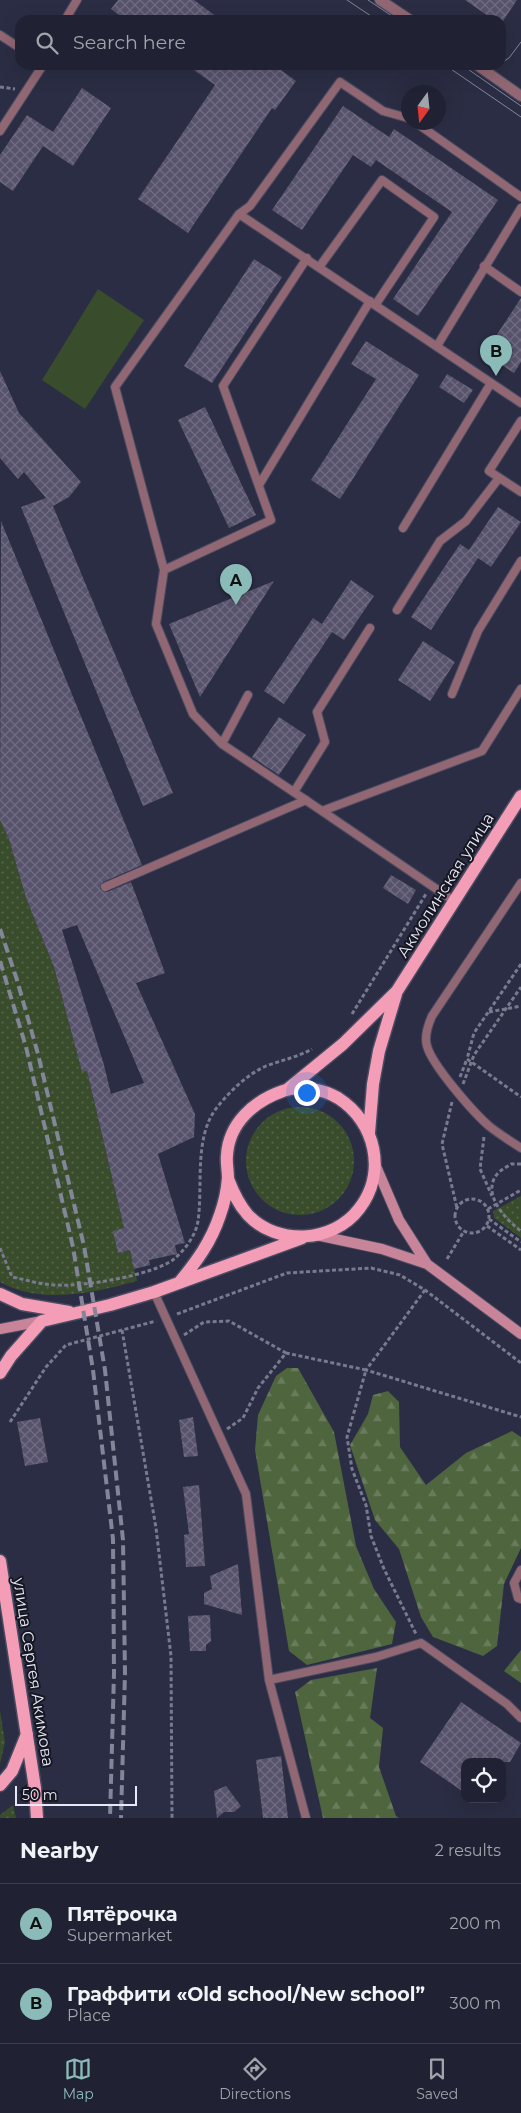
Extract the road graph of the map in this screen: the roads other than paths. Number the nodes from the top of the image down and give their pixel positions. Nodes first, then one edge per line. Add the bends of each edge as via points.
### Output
1 (77, 0) edge
2 (380, 0) edge
3 (67, 15) edge
4 (402, 15) edge
5 (0, 35) edge
6 (15, 45) edge
7 (39, 70) edge
8 (484, 70) edge
9 (521, 96) edge
10 (401, 116) edge
11 (425, 130) edge
12 (0, 131) edge
13 (521, 197) edge
14 (521, 208) edge
15 (239, 214) junction
16 (307, 258) junction
17 (320, 266) junction
18 (484, 266) junction
19 (521, 292) edge
20 (373, 302) junction
21 (437, 346) junction
22 (491, 383) junction
23 (521, 403) edge
24 (521, 421) edge
25 (499, 478) junction
26 (259, 485) junction
27 (521, 492) edge
28 (403, 528) dead end
29 (521, 560) edge
30 (164, 570) junction
31 (397, 610) dead end
32 (370, 628) dead end
33 (521, 689) edge
34 (452, 694) dead end
35 (248, 695) dead end
36 (222, 744) junction
37 (294, 792) junction
38 (521, 796) edge
39 (306, 800) junction
40 (322, 810) junction
41 (521, 883) edge
42 (105, 887) dead end
43 (454, 901) junction
44 (397, 991) junction
45 (288, 1089) junction
46 (369, 1132) junction
47 (521, 1148) edge
48 (376, 1164) junction
49 (228, 1179) junction
50 (311, 1236) junction
51 (428, 1264) junction
52 (180, 1283) junction
53 (154, 1292) junction
54 (0, 1294) edge
55 (71, 1313) junction
56 (42, 1321) junction
57 (0, 1329) edge
58 (521, 1334) edge
59 (0, 1373) edge
60 (0, 1561) edge
61 (521, 1570) edge
62 (521, 1599) edge
63 (269, 1680) junction
64 (521, 1718) edge
65 (27, 1734) junction
66 (0, 1785) edge
67 (37, 1818) edge
68 (306, 1818) edge

1 - 3 lane
2 - 4 street
5 - 6 lane
7 - 12 lane
8 - 9 street
10 - 15 lane via 383,111 340,82 250,206
11 - 13 lane
14 - 18 lane
15 - 16 lane
15 - 30 lane via 115,387
16 - 17 lane
16 - 26 lane via 223,386
17 - 20 lane
17 - 20 lane via 382,180 434,217
18 - 19 lane
18 - 21 lane
20 - 21 lane
20 - 26 lane
21 - 22 lane
22 - 23 lane
22 - 28 lane
24 - 25 lane via 489,471
25 - 27 lane
25 - 31 lane via 466,521 440,541
26 - 30 lane via 271,520
29 - 34 lane via 478,631
30 - 36 lane via 156,624 193,714
32 - 37 lane via 317,712 326,742
33 - 40 lane via 482,751
35 - 36 lane
36 - 37 lane
37 - 39 lane
38 - 43 main road, Акмолинская улица
39 - 40 lane
39 - 42 lane
40 - 43 lane
41 - 47 lane via 427,1027 427,1046 433,1060 457,1091 489,1126
43 - 44 main road, Акмолинская улица
44 - 45 main road via 344,1044
44 - 46 main road via 379,1051
45 - 46 main road via 313,1089 336,1097 356,1112
45 - 49 main road via 266,1097 246,1111 233,1131 227,1154
46 - 48 main road
48 - 50 main road via 371,1188 358,1210 340,1226
48 - 51 main road via 399,1220
49 - 50 main road via 248,1215 265,1228 285,1235
49 - 52 main road via 211,1240
50 - 51 main road via 382,1249
50 - 52 main road
51 - 58 main road
52 - 53 main road
53 - 55 main road
53 - 63 lane via 246,1494
54 - 55 main road via 22,1304
55 - 56 main road
56 - 57 main road
56 - 59 main road
60 - 65 main road, улица Сергея Акимова
61 - 62 lane via 514,1583
63 - 64 lane via 376,1658 421,1643
63 - 68 lane
65 - 66 main road via 12,1771
65 - 67 main road, улица Сергея Акимова

